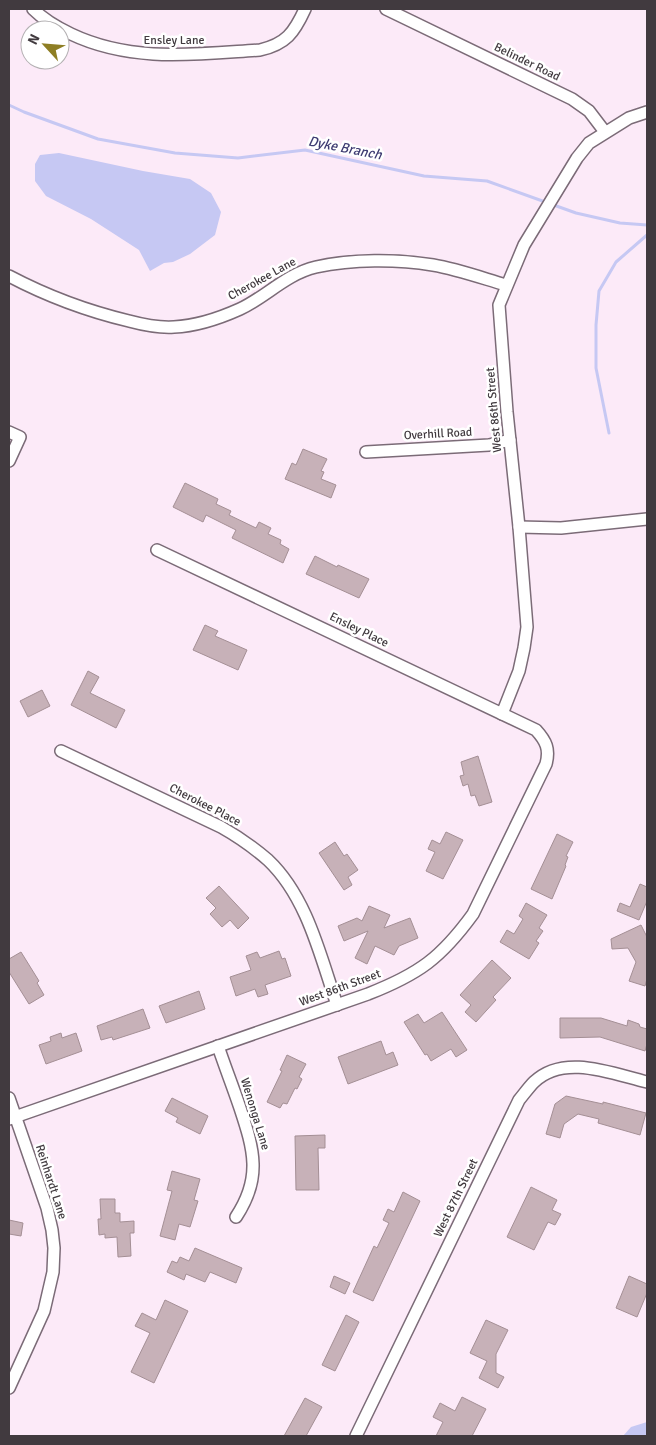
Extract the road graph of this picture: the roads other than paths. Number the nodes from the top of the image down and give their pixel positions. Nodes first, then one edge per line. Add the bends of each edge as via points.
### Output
1 (33, 9) edge
2 (305, 9) edge
3 (386, 9) edge
4 (647, 112) edge
5 (605, 132) junction
6 (9, 276) edge
7 (506, 284) junction
8 (9, 432) edge
9 (510, 440) junction
10 (366, 452) dead end
11 (9, 461) edge
12 (647, 519) edge
13 (519, 527) junction
14 (157, 550) dead end
15 (502, 714) junction
16 (546, 741) joint
17 (61, 751) dead end
18 (337, 1005) junction
19 (218, 1046) junction
20 (647, 1082) edge
21 (9, 1098) edge
22 (12, 1118) edge
23 (236, 1217) dead end
24 (9, 1388) edge
25 (356, 1436) edge

1 - 2 street, Ensley Lane via 59,28 104,47 170,56 273,47 292,33
3 - 5 street, Belinder Road via 572,98 589,111
4 - 5 street
5 - 7 street, West 86th Street via 589,143 563,180 524,245
6 - 7 street, Cherokee Lane via 100,314 157,327 173,327 234,312 295,274 341,263 390,261 433,265
7 - 9 street, West 86th Street via 498,305
8 - 11 street via 20,437
9 - 10 street, Overhill Road via 489,445
9 - 13 street, West 86th Street
12 - 13 street via 561,528
13 - 15 street, West 86th Street via 526,634 519,671
14 - 15 street, Ensley Place
15 - 16 street, Ensley Place via 536,730
16 - 18 street, West 86th Street via 546,764 484,893 458,935 416,972
17 - 18 street, Cherokee Place via 221,826 244,840 268,861 296,896
18 - 19 street, West 86th Street
19 - 22 street, West 86th Street
19 - 23 street, Wenonga Lane via 254,1161 250,1189
20 - 25 street, West 87th Street via 579,1066 562,1068 535,1081 519,1100
21 - 22 street, Reinhardt Lane
22 - 24 street, Reinhardt Lane via 47,1208 54,1248 53,1272 44,1311

